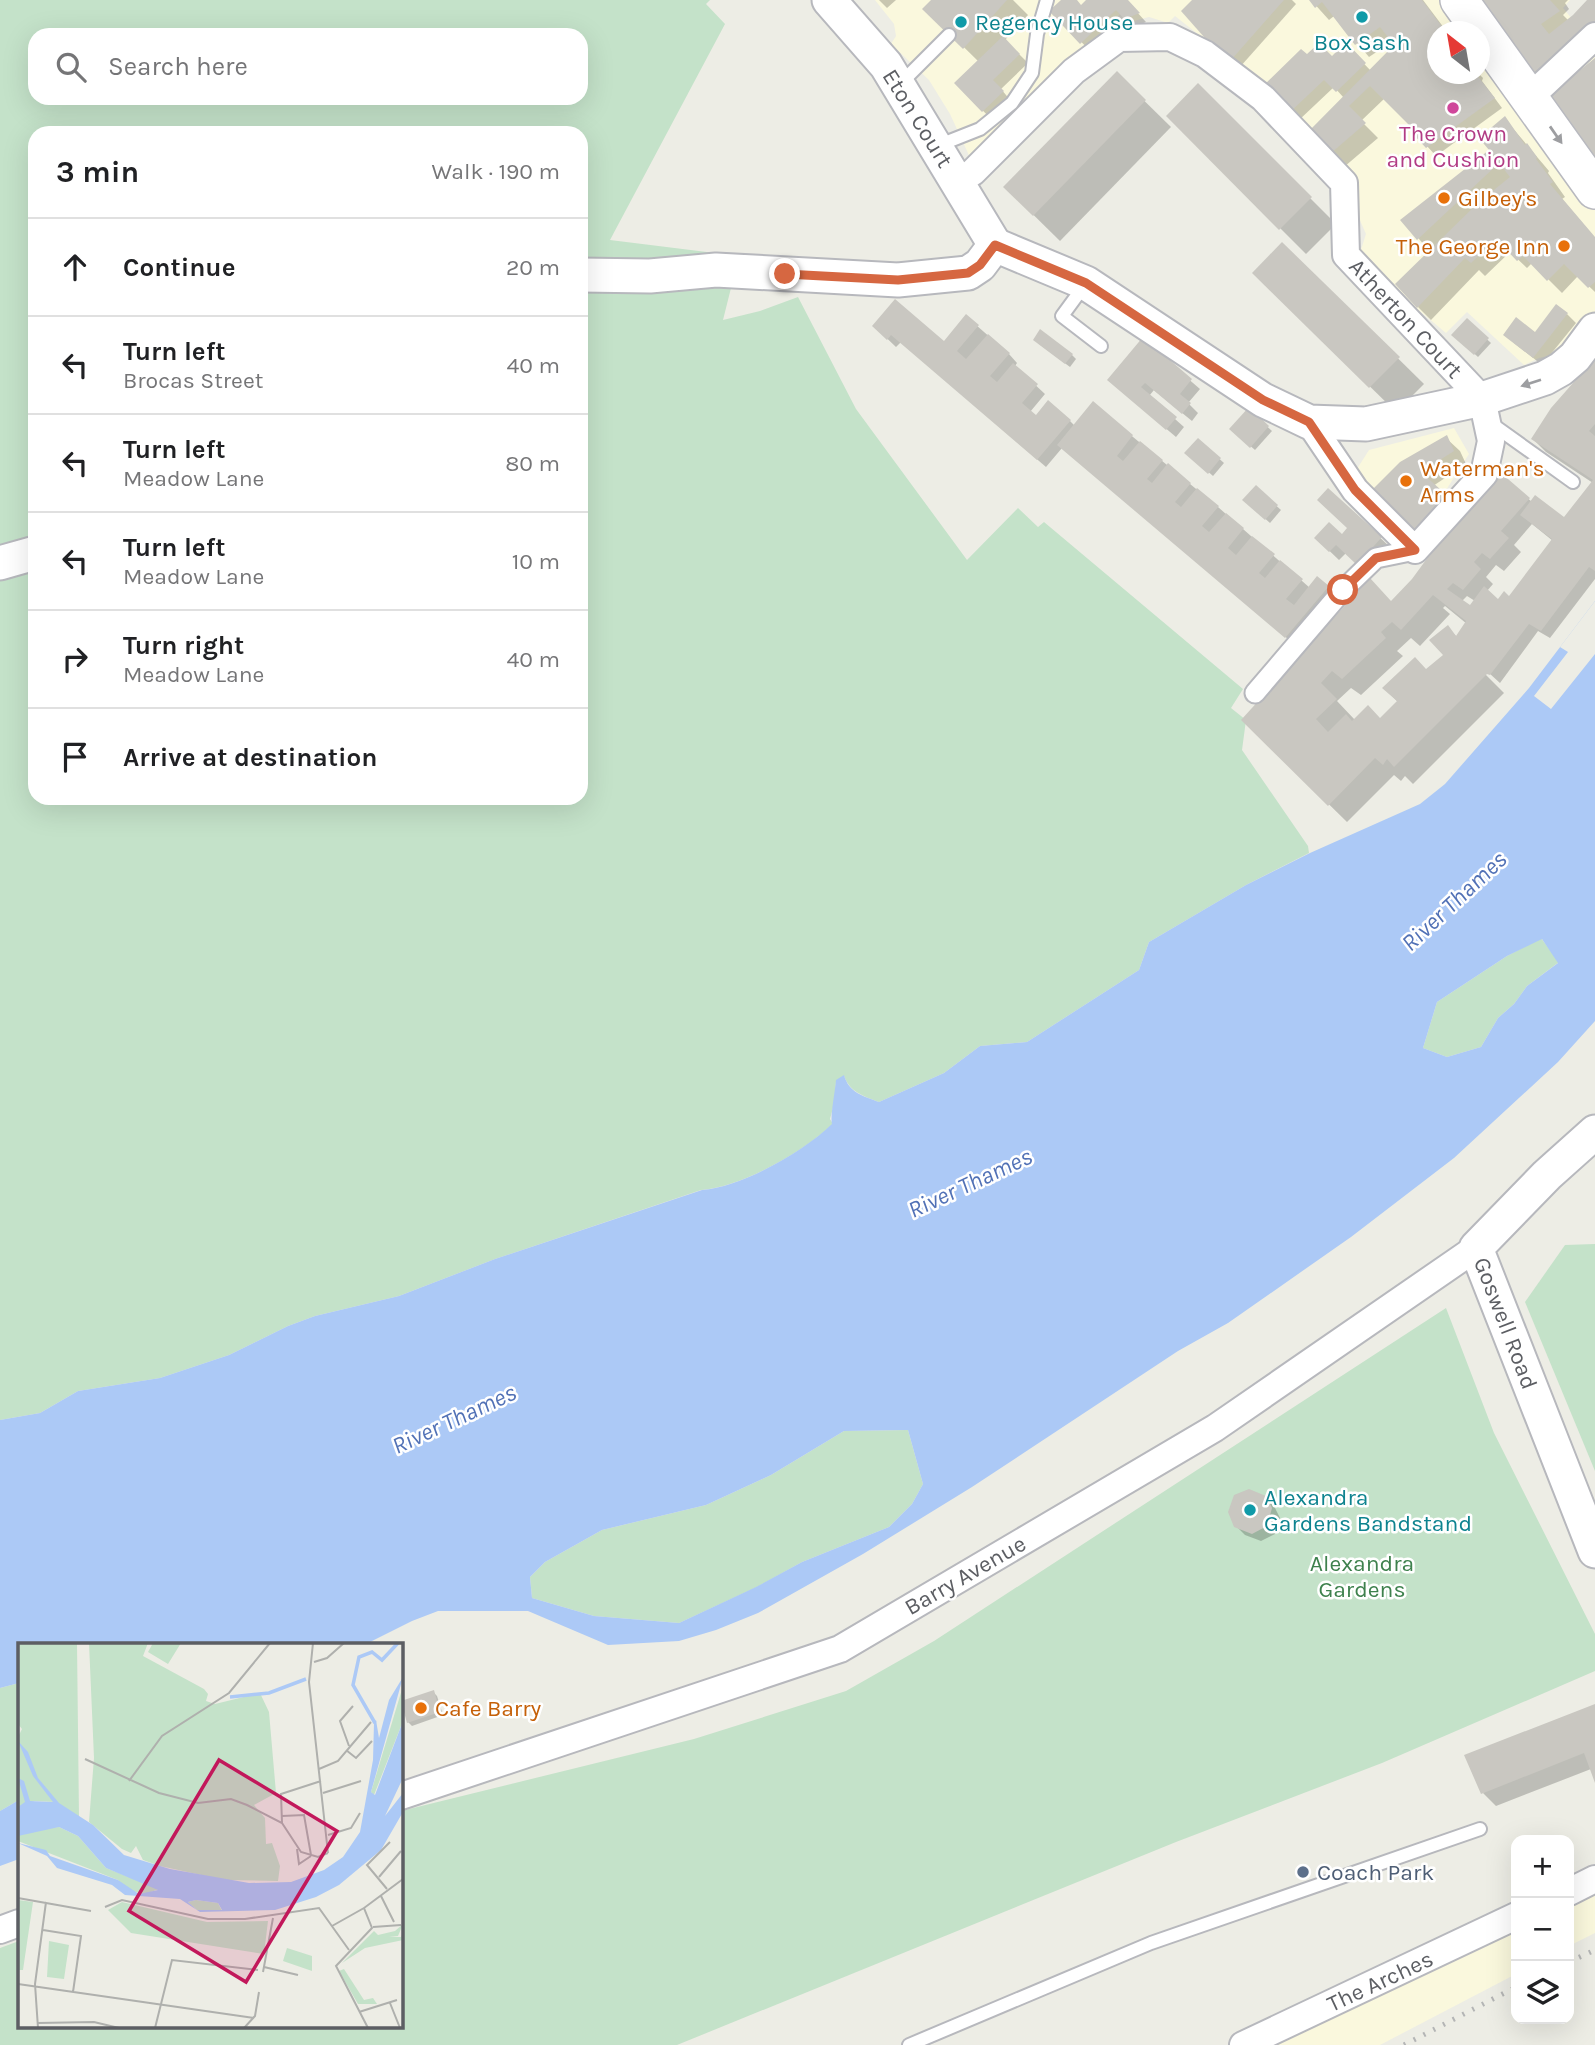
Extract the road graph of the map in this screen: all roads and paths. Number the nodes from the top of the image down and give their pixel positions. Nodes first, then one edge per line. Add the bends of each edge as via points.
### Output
1 (829, 0) edge
2 (1047, 0) edge
3 (1459, 0) edge
4 (949, 35) dead end
5 (1595, 36) edge
6 (899, 85) junction
7 (1530, 97) junction
8 (936, 146) junction
9 (957, 182) junction
10 (1595, 190) edge
11 (995, 245) junction
12 (588, 275) edge
13 (1086, 283) junction
14 (1595, 330) edge
15 (1101, 346) dead end
16 (1484, 409) junction
17 (1309, 422) junction
18 (1573, 482) dead end
19 (1415, 550) junction
20 (28, 555) edge
21 (0, 563) edge
22 (1255, 693) dead end
23 (1595, 1132) edge
24 (1476, 1248) junction
25 (1595, 1551) edge
26 (402, 1796) edge
27 (1480, 1829) dead end
28 (1595, 1879) edge
29 (1574, 1890) edge
30 (1511, 1918) edge
31 (18, 1923) edge
32 (0, 1930) edge
33 (909, 2045) edge
34 (1243, 2045) edge

1 - 6 street, Eton Court
2 - 8 lane via 1032,72 1012,103 980,129
3 - 7 main road
4 - 6 lane
5 - 7 street
6 - 8 street, Eton Court
7 -> 10 main road
8 - 9 street, Eton Court
9 - 11 street, Eton Court
9 - 16 street, Atherton Court via 973,172 1074,71 1119,38 1170,37 1205,54 1263,98 1344,183 1346,256
11 - 12 street via 968,273 898,280 716,270
11 - 13 street
13 - 15 lane via 1062,316
13 - 17 street via 1263,400
14 -> 16 street via 1580,363
16 - 17 street via 1366,424
16 - 18 lane
16 - 19 street via 1491,441 1484,474
17 - 19 street via 1355,490
19 - 22 street via 1376,558
20 - 21 street
23 - 24 street, Goswell Road
24 - 25 street, Goswell Road
24 - 26 street, Barry Avenue via 1215,1428 840,1648
27 - 33 lane via 1151,1943
28 - 29 street
30 - 34 street, The Arches
31 - 32 street

